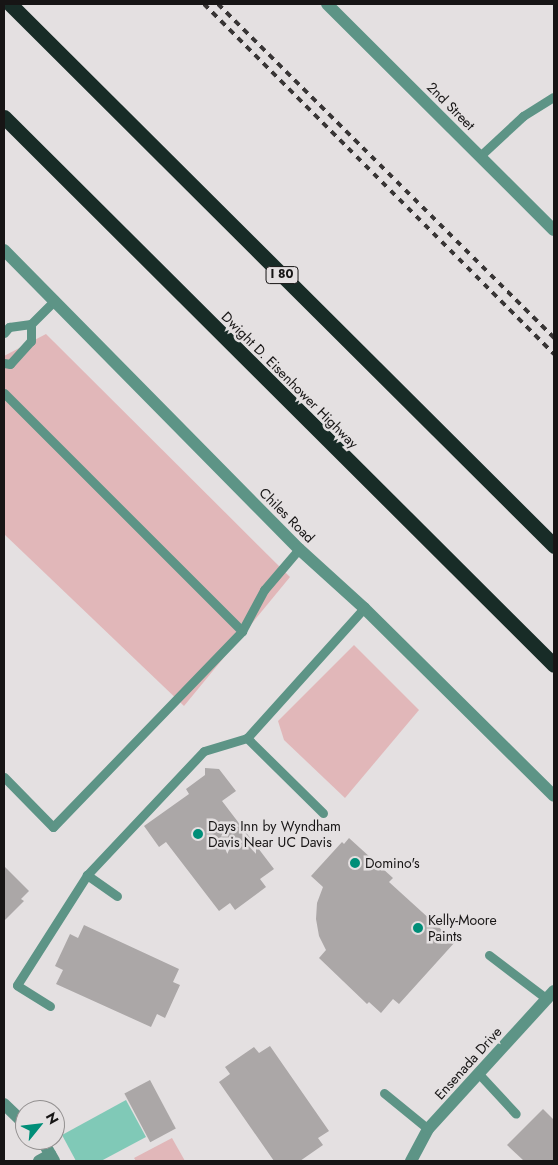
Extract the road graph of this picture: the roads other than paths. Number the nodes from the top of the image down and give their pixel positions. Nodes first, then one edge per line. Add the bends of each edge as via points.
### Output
1 (10, 4) edge
2 (327, 4) edge
3 (554, 97) edge
4 (4, 118) edge
5 (480, 156) junction
6 (554, 230) edge
7 (4, 250) edge
8 (55, 300) junction
9 (31, 324) junction
10 (4, 333) edge
11 (4, 363) edge
12 (4, 393) edge
13 (554, 546) edge
14 (299, 549) junction
15 (364, 608) junction
16 (242, 631) junction
17 (554, 665) edge
18 (247, 738) junction
19 (4, 777) edge
20 (554, 796) edge
21 (323, 813) dead end
22 (87, 875) junction
23 (118, 896) dead end
24 (489, 955) dead end
25 (550, 995) edge
26 (50, 1006) dead end
27 (479, 1074) junction
28 (384, 1093) dead end
29 (4, 1104) edge
30 (15, 1114) edge
31 (516, 1114) dead end
32 (428, 1129) junction
33 (411, 1161) edge

1 - 13 highway, I 80
2 - 5 street, 2nd Street
3 - 5 lane via 524,116
4 - 17 highway, Dwight D. Eisenhower Highway
5 - 6 street, 2nd Street
7 - 8 street, Chiles Road
8 - 9 lane
8 - 14 street, Chiles Road
9 - 10 lane via 9,327
9 - 11 lane via 31,341 10,364
12 - 16 lane
14 - 15 street, Chiles Road
14 - 16 lane via 264,590
15 - 18 lane
15 - 20 street, Chiles Road
16 - 19 lane via 54,827
18 - 21 lane
18 - 22 lane via 204,751
22 - 23 lane
22 - 26 lane via 17,985
24 - 25 lane
25 - 27 street, Ensenada Drive
27 - 31 lane
27 - 32 street, Ensenada Drive
28 - 32 lane
29 - 30 street
32 - 33 street, Ensenada Drive

